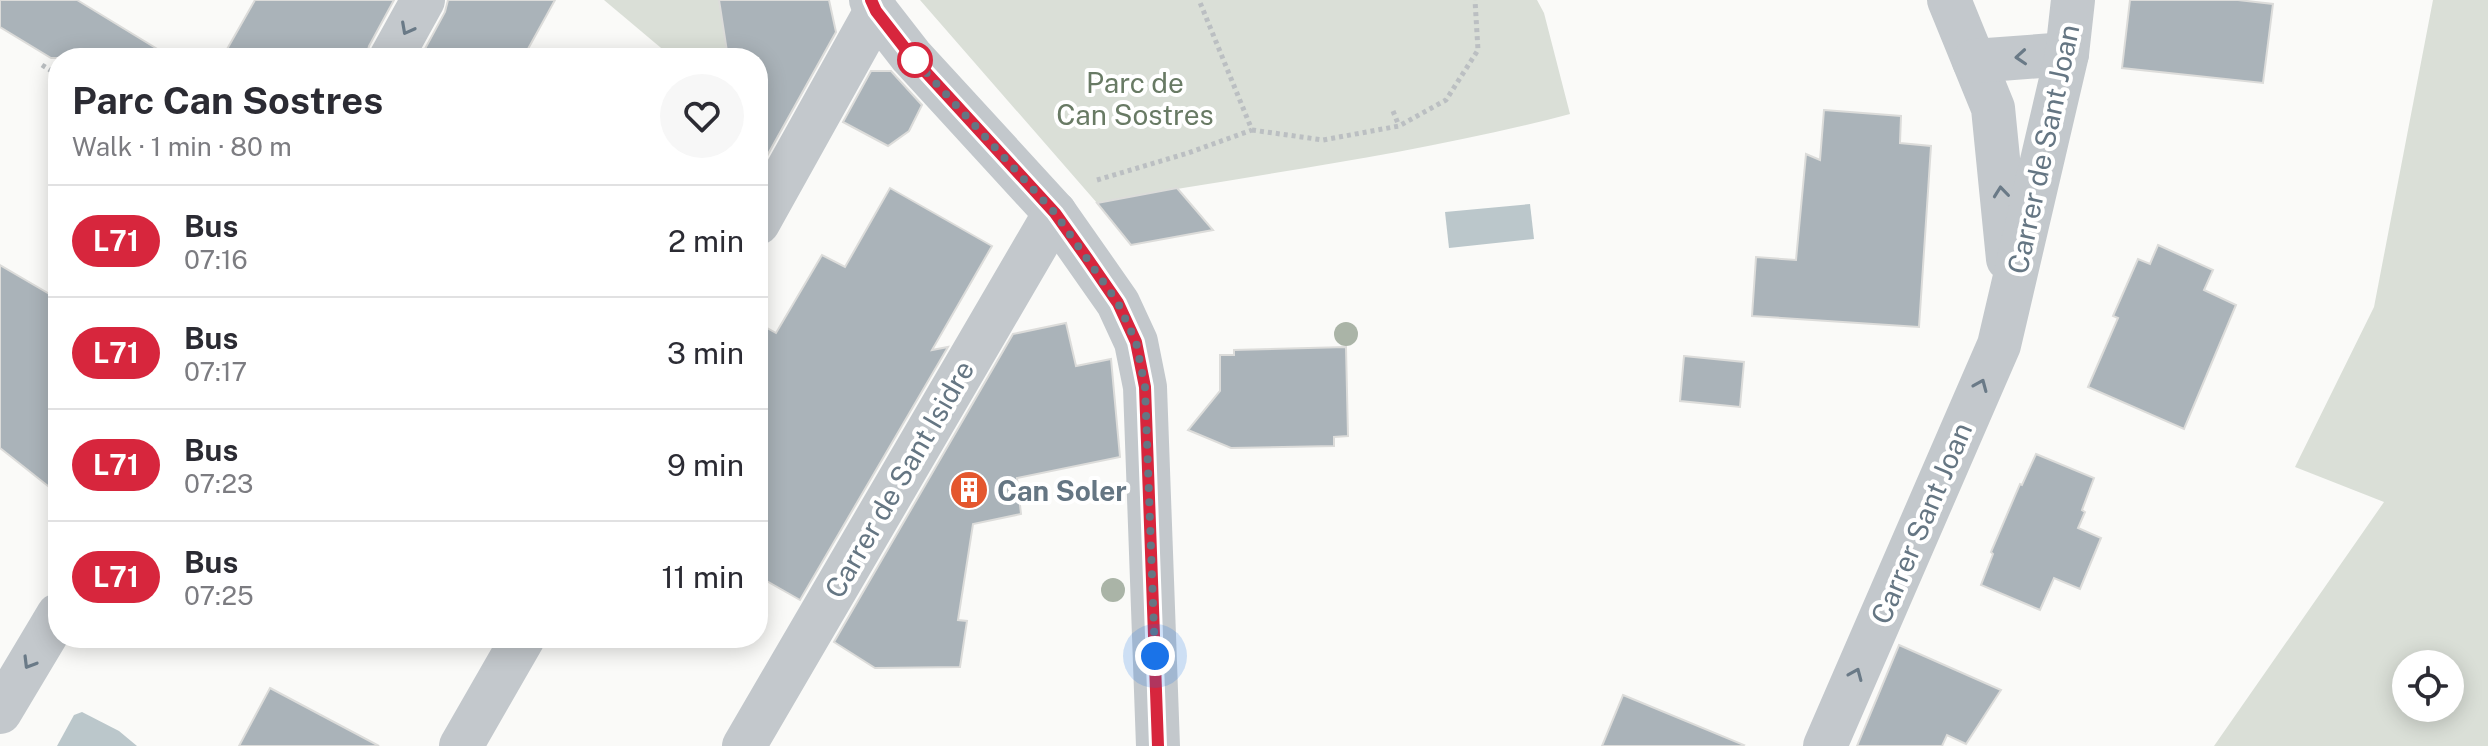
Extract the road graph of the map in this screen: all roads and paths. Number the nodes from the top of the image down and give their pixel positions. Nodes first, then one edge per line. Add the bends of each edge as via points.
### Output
1 (423, 0) edge
2 (1199, 0) edge
3 (1475, 0) edge
4 (1949, 0) edge
5 (2073, 0) edge
6 (873, 6) edge
7 (397, 48) edge
8 (2067, 54) junction
9 (1974, 61) junction
10 (42, 65) dead end
11 (48, 69) edge
12 (1393, 111) dead end
13 (1399, 126) junction
14 (1252, 130) junction
15 (1104, 177) dead end
16 (768, 204) edge
17 (1055, 213) junction
18 (2012, 297) junction
19 (48, 632) edge
20 (517, 648) edge
21 (0, 712) edge
22 (461, 746) edge
23 (744, 746) edge
24 (1158, 746) edge
25 (1825, 746) edge

1 -> 7 street
2 - 14 path
3 - 13 path via 1478,50 1446,100
4 - 9 street
5 - 8 street, Carrer de Sant Joan
6 - 16 street
6 - 17 street via 911,56
8 -> 9 street
8 - 18 street, Carrer de Sant Joan
18 -> 9 street via 1993,108
10 - 11 path
12 - 13 path
13 - 14 path via 1323,140
14 - 15 path
17 - 23 street, Carrer de Sant Isidre
17 - 24 street via 1118,303 1136,342 1145,387
25 -> 18 street, Carrer Sant Joan via 1999,345
19 -> 21 street
20 - 22 street

